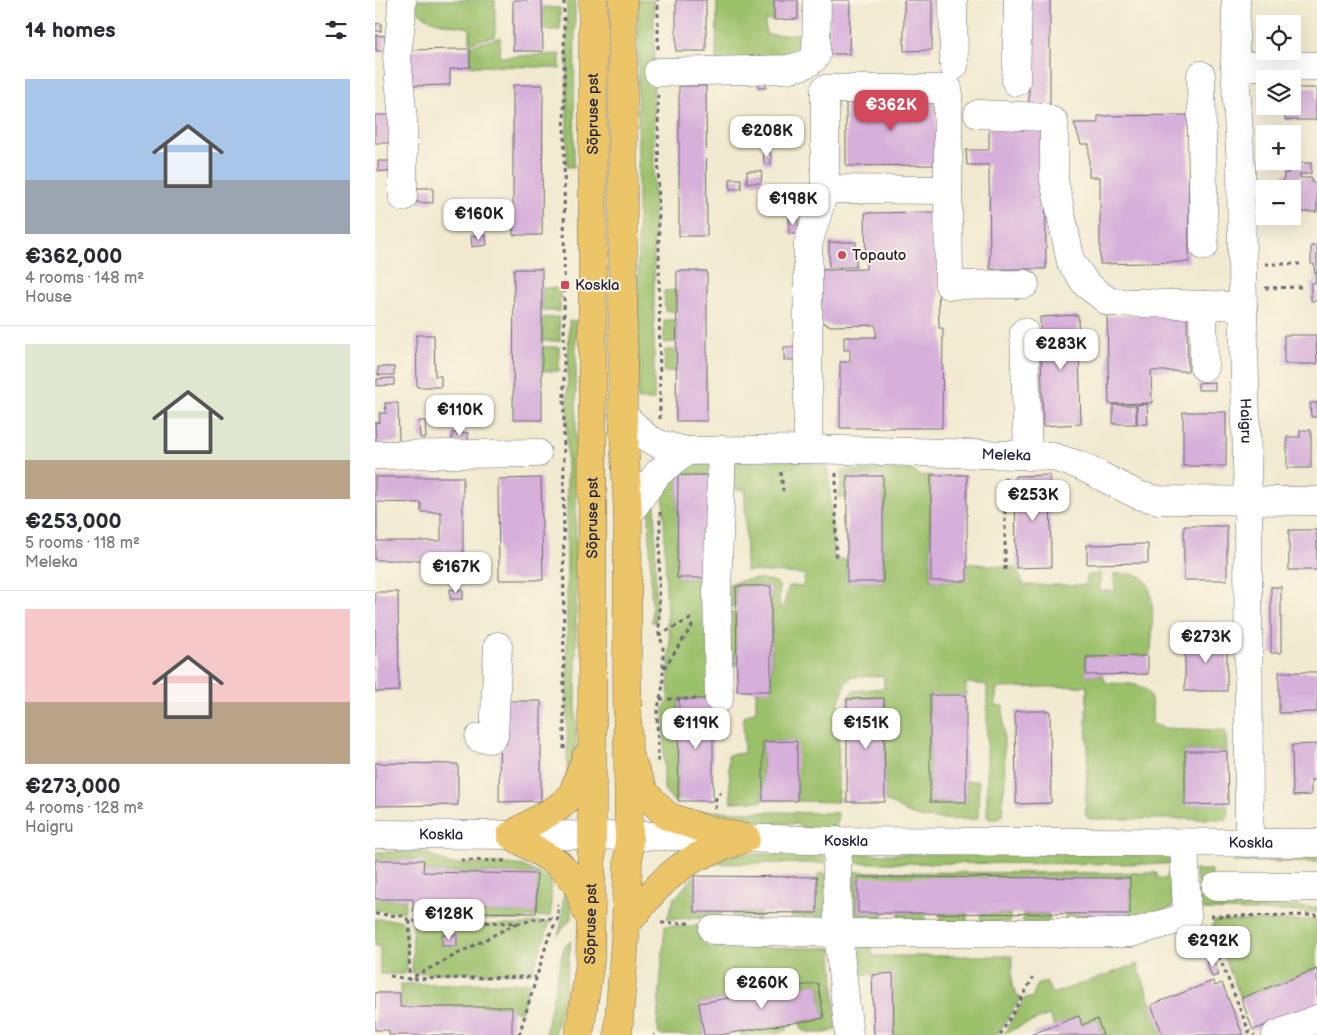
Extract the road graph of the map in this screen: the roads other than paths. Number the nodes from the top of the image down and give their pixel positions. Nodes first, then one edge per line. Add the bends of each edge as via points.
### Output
1 (402, 0) edge
2 (593, 0) edge
3 (623, 0) edge
4 (817, 0) edge
5 (953, 0) edge
6 (1018, 0) edge
7 (1236, 0) edge
8 (954, 66) dead end
9 (1235, 66) junction
10 (1317, 66) edge
11 (386, 67) edge
12 (657, 72) road end
13 (1201, 75) dead end
14 (1016, 82) dead end
15 (978, 114) dead end
16 (825, 189) junction
17 (948, 190) junction
18 (403, 197) dead end
19 (1204, 246) dead end
20 (1025, 284) dead end
21 (1242, 286) junction
22 (1203, 305) junction
23 (1025, 332) dead end
24 (1204, 367) dead end
25 (623, 415) junction
26 (808, 449) junction
27 (722, 450) junction
28 (687, 451) junction
29 (537, 453) dead end
30 (375, 455) edge
31 (1016, 455) junction
32 (1247, 501) junction
33 (1317, 501) edge
34 (628, 515) junction
35 (498, 646) dead end
36 (719, 699) road end
37 (592, 736) junction
38 (479, 738) dead end
39 (628, 752) junction
40 (375, 834) edge
41 (511, 836) junction
42 (592, 836) junction
43 (629, 836) junction
44 (746, 838) junction
45 (839, 841) junction
46 (1184, 842) junction
47 (1249, 843) junction
48 (1317, 843) edge
49 (1216, 887) dead end
50 (1317, 887) edge
51 (590, 924) junction
52 (626, 925) junction
53 (713, 930) dead end
54 (838, 932) junction
55 (1317, 1019) edge
56 (579, 1035) edge
57 (618, 1035) edge
58 (849, 1035) edge
59 (1276, 1035) edge

1 - 11 street via 397,57
2 - 37 main road, Sõpruse pst
3 - 25 main road, Sõpruse pst
4 - 12 street via 816,56 806,64 787,69
5 - 8 street
6 - 14 street
7 - 9 street, Haigru
9 - 10 street
9 - 21 street, Haigru via 1241,167
11 - 18 street via 403,120
13 - 19 street
15 - 22 street via 1043,117 1054,122 1054,180 1071,262 1086,284 1109,302
16 - 17 street
16 - 17 street via 825,89 948,89
16 - 26 street via 808,244
17 - 20 street via 949,285
21 - 22 street
21 - 32 street, Haigru
22 - 24 street
23 - 31 street
25 - 28 street, Meleka via 647,438
25 - 34 main road, Sõpruse pst
26 - 27 street, Meleka
26 - 31 street, Meleka
27 - 28 street, Meleka
27 - 36 street via 717,590
28 - 34 street via 658,473
29 - 30 street
31 - 32 street, Meleka via 1050,456 1079,465 1138,495 1158,500
32 - 33 street, Meleka
32 - 47 street, Haigru
34 - 39 main road, Sõpruse pst
35 - 38 street via 494,736
37 - 41 main road via 572,795 559,807
37 - 42 main road, Sõpruse pst
39 - 43 main road, Sõpruse pst
39 - 44 main road via 645,793 667,816 704,829
40 - 41 street, Koskla
41 - 42 street, Koskla
41 - 51 main road via 559,864 578,886
42 - 43 street, Koskla
42 - 51 main road, Sõpruse pst
43 - 44 street, Koskla
43 - 52 main road, Sõpruse pst
44 - 45 street, Koskla
44 - 52 main road via 696,858 672,872
45 - 46 street, Koskla
45 - 54 street
46 - 47 street, Koskla
46 - 54 street via 1195,917 1131,934
47 - 48 street, Koskla
49 - 50 street
51 - 56 main road, Sõpruse pst via 590,962
52 - 57 main road, Sõpruse pst
53 - 54 street
54 - 58 street
55 - 59 street

